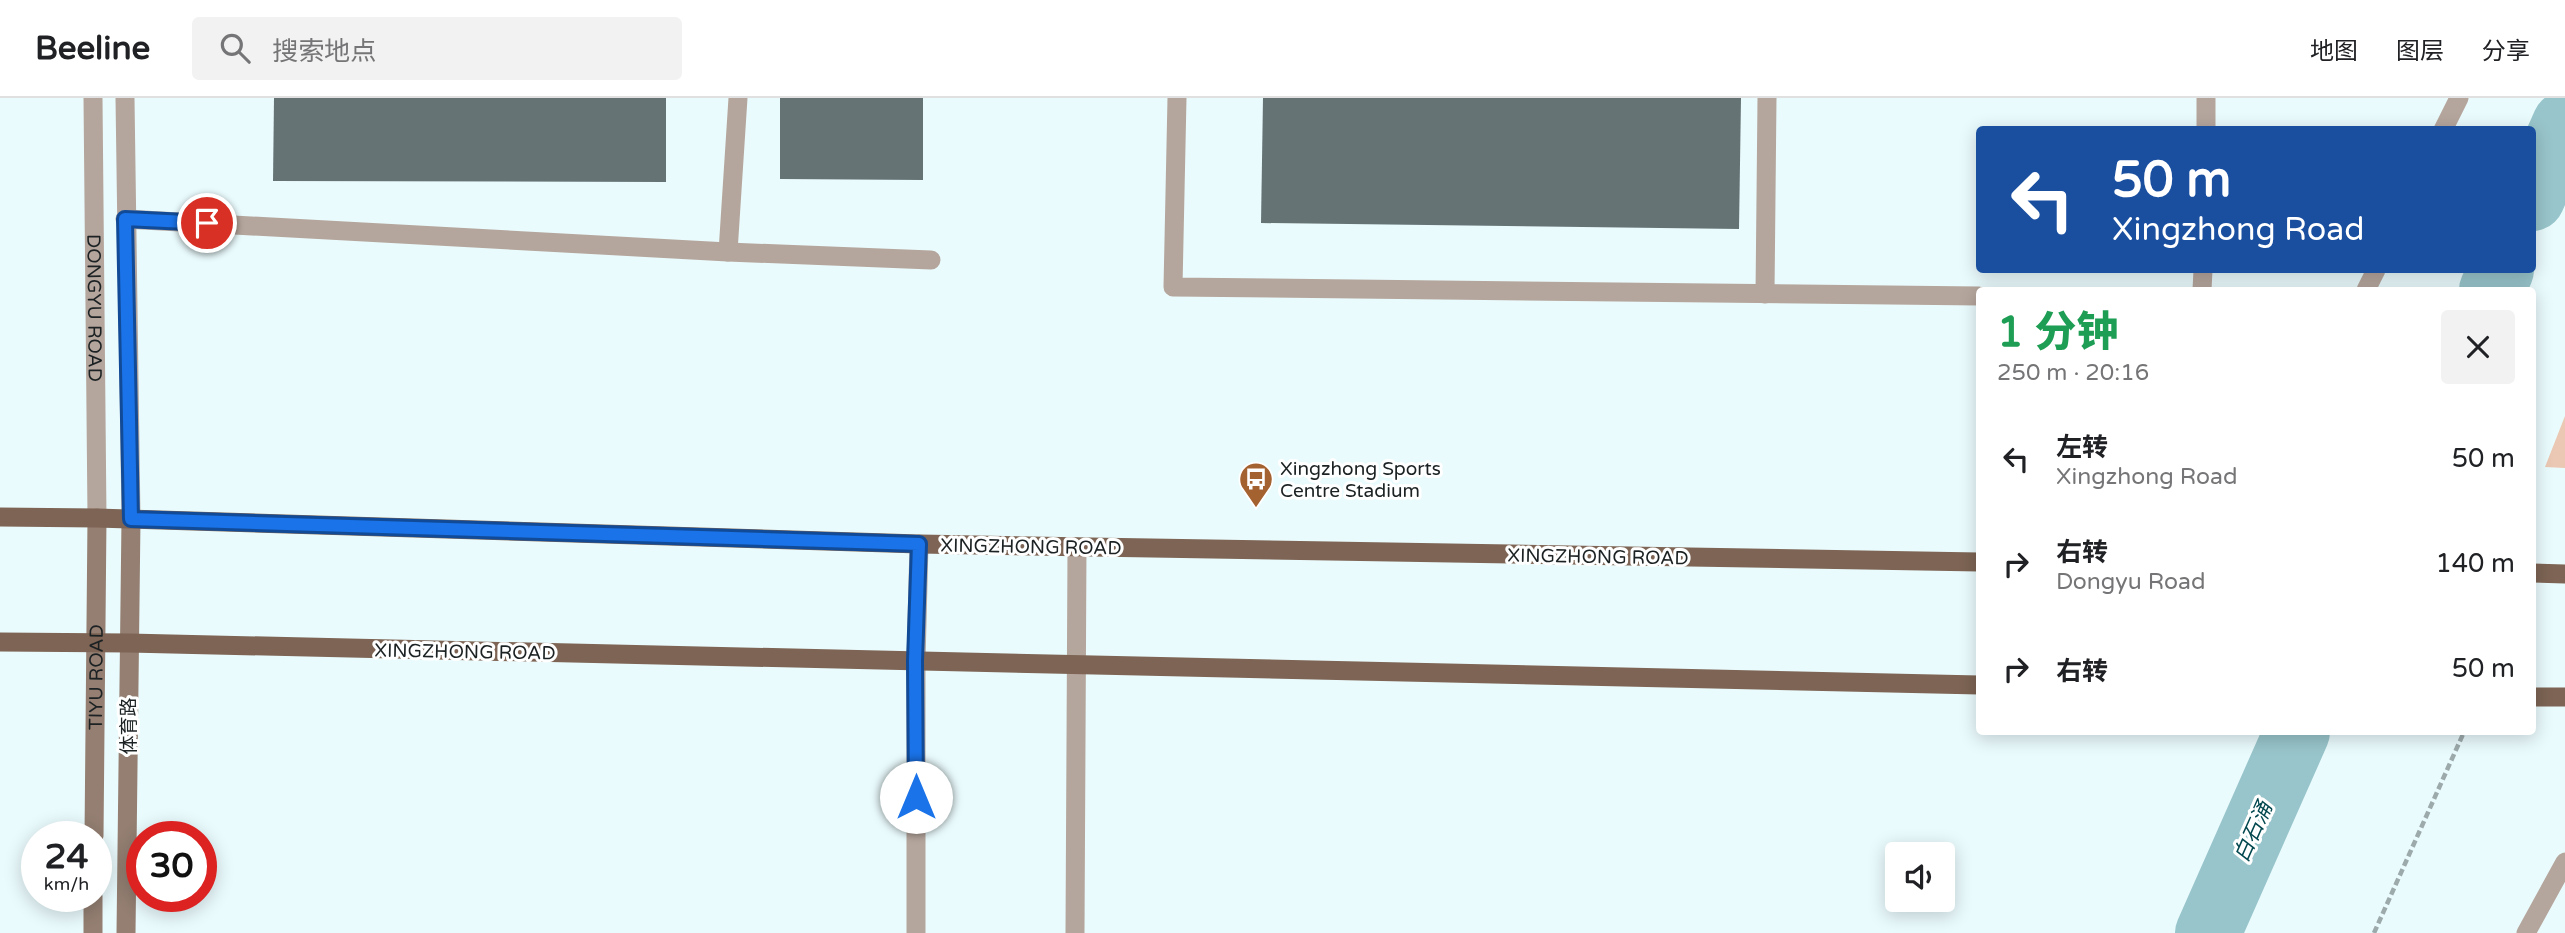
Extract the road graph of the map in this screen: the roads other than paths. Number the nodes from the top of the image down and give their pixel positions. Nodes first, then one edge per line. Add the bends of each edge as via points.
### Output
1 (93, 98) edge
2 (125, 98) edge
3 (738, 98) edge
4 (1177, 98) edge
5 (1768, 98) edge
6 (2206, 98) edge
7 (2459, 98) edge
8 (2206, 126) edge
9 (2445, 126) edge
10 (125, 219) junction
11 (728, 252) junction
12 (931, 260) dead end
13 (1765, 294) junction
14 (1976, 296) edge
15 (0, 517) edge
16 (97, 517) junction
17 (131, 519) junction
18 (919, 544) junction
19 (1077, 547) junction
20 (1976, 562) edge
21 (2536, 573) edge
22 (2565, 574) edge
23 (0, 642) edge
24 (96, 643) junction
25 (129, 643) junction
26 (915, 661) junction
27 (1077, 664) junction
28 (1976, 685) edge
29 (2536, 697) edge
30 (2565, 697) edge
31 (94, 821) edge
32 (2565, 862) edge
33 (93, 912) edge
34 (93, 933) edge
35 (126, 933) edge
36 (916, 933) edge
37 (1075, 933) edge
38 (2526, 933) edge

1 - 16 street, DONGYU ROAD
2 - 10 street, DONGYU ROAD
3 - 11 street
4 - 13 street via 1173,287
5 - 13 street
6 - 8 street
7 - 9 street
10 - 11 street
10 - 17 street, DONGYU ROAD
11 - 12 street
13 - 14 street
15 - 16 main road, XINGZHONG ROAD
16 - 17 main road, XINGZHONG ROAD
16 - 24 main road, TIYU ROAD
17 - 18 main road, XINGZHONG ROAD
17 - 25 main road, 体育路
18 - 19 main road, XINGZHONG ROAD
18 - 26 street
19 - 20 main road, XINGZHONG ROAD
19 - 27 street
21 - 22 main road
23 - 24 main road, XINGZHONG ROAD
24 - 25 main road, XINGZHONG ROAD
24 - 31 main road, TIYU ROAD
25 - 26 main road, XINGZHONG ROAD
25 - 35 main road, 体育路
26 - 27 main road, XINGZHONG ROAD
26 - 36 street
27 - 28 main road, XINGZHONG ROAD
27 - 37 street
29 - 30 main road
32 - 38 street
33 - 34 main road

